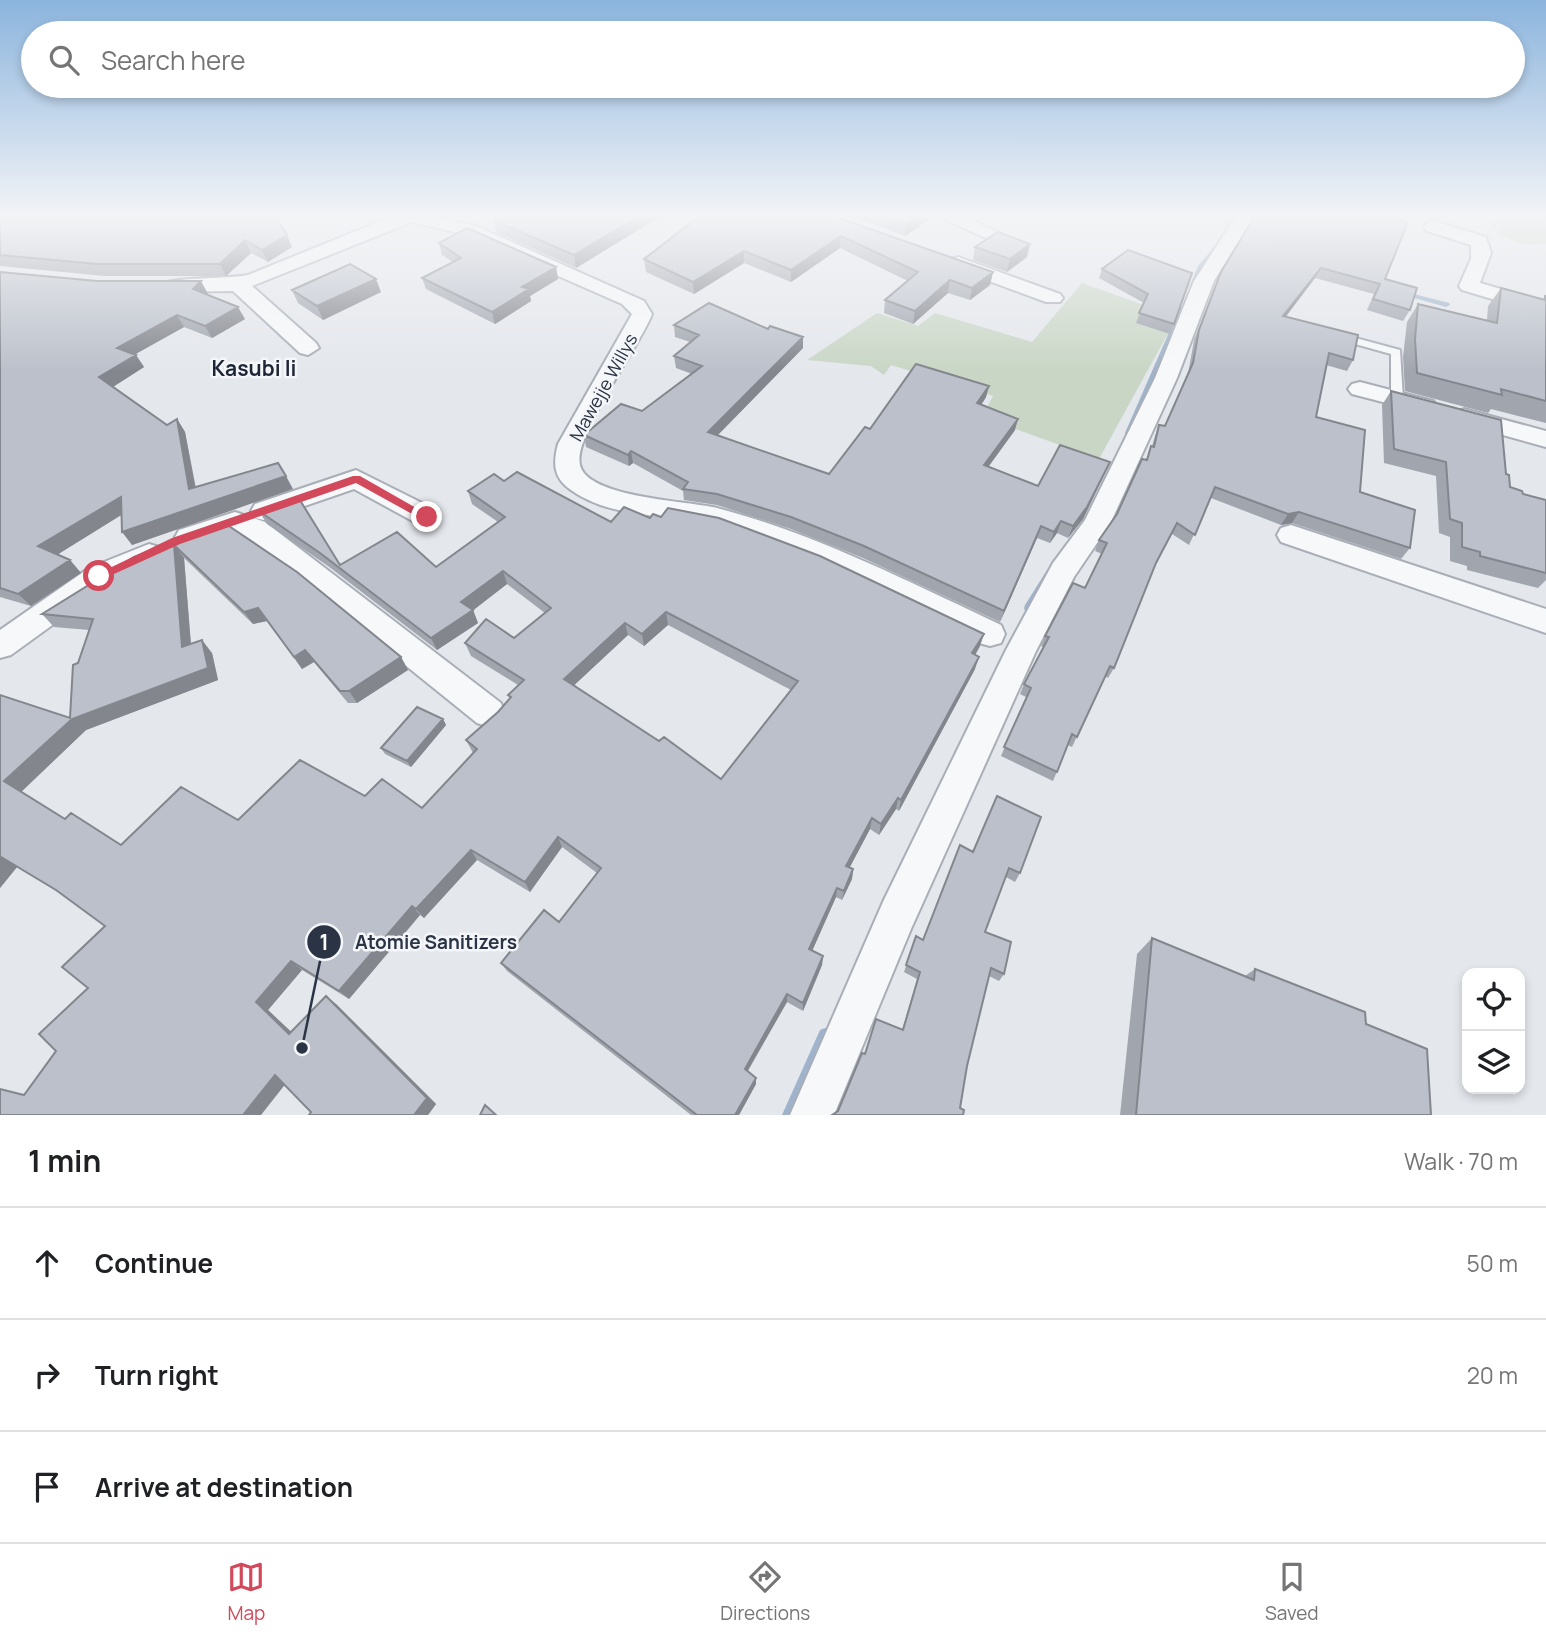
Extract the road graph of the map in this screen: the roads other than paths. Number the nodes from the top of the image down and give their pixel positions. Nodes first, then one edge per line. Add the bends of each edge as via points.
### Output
1 (281, 268) edge
2 (556, 268) edge
3 (971, 268) edge
4 (1212, 268) edge
5 (1478, 268) edge
6 (239, 285) junction
7 (145, 286) edge
8 (1053, 298) dead end
9 (1546, 309) edge
10 (1334, 335) edge
11 (308, 348) dead end
12 (1360, 389) dead end
13 (1397, 399) junction
14 (1546, 439) edge
15 (427, 517) dead end
16 (235, 522) junction
17 (1291, 535) dead end
18 (1546, 621) edge
19 (990, 634) dead end
20 (0, 646) edge
21 (488, 713) dead end
22 (812, 1115) edge

1 - 6 street, Mawejje Willys
2 - 19 street, Mawejje Willys via 629,300 642,314 577,428 565,458 566,470 576,480 632,504 715,517 803,546
3 - 8 street
4 - 22 street via 1097,524 1063,571 1021,650 897,916
5 - 9 street via 1469,286
6 - 7 street, Mawejje Willys
6 - 11 street
10 - 13 lane via 1396,352
12 - 13 street
13 - 14 street
15 - 16 street via 356,479
16 - 20 street via 176,541 99,576
16 - 21 street via 255,529
17 - 18 street

